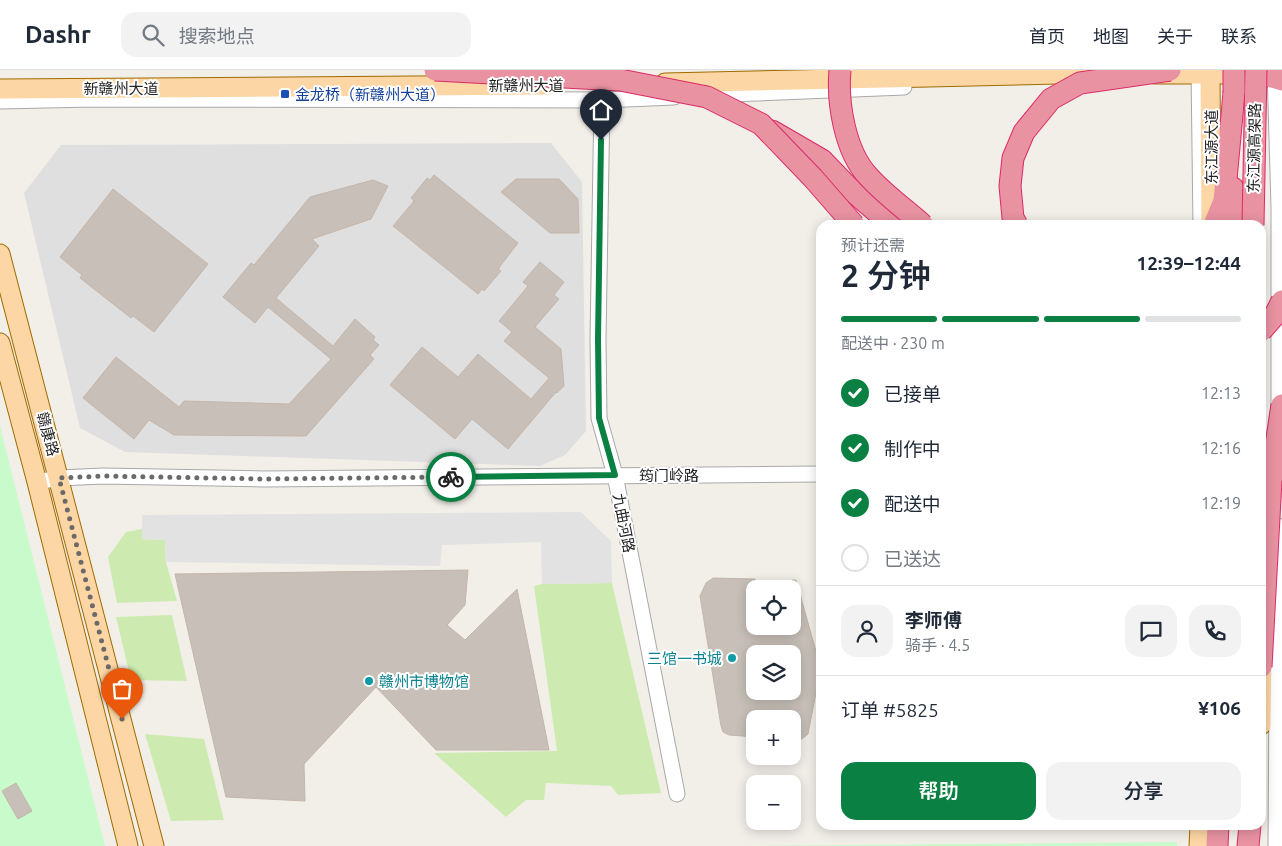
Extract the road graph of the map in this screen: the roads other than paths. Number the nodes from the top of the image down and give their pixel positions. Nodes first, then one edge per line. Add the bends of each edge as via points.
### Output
1 (436, 70) edge
2 (840, 70) edge
3 (1170, 70) edge
4 (1234, 70) edge
5 (1205, 72) edge
6 (1270, 75) edge
7 (0, 89) edge
8 (1234, 93) junction
9 (602, 100) junction
10 (0, 101) edge
11 (761, 124) junction
12 (850, 220) edge
13 (886, 220) edge
14 (916, 220) edge
15 (1015, 220) edge
16 (1201, 220) edge
17 (1212, 220) edge
18 (1214, 220) edge
19 (1233, 220) edge
20 (1254, 220) edge
21 (1259, 220) edge
22 (0, 254) edge
23 (1282, 301) edge
24 (1266, 325) edge
25 (0, 344) edge
26 (1282, 405) edge
27 (1282, 443) edge
28 (1277, 471) edge
29 (816, 474) edge
30 (615, 475) junction
31 (59, 478) junction
32 (37, 482) junction
33 (1266, 606) edge
34 (677, 794) dead end
35 (1191, 830) edge
36 (1200, 830) edge
37 (1210, 830) edge
38 (1218, 830) edge
39 (1240, 830) edge
40 (1250, 830) edge
41 (1259, 830) edge
42 (128, 846) edge
43 (154, 846) edge
44 (1191, 846) edge
45 (1199, 846) edge
46 (1210, 846) edge
47 (1217, 846) edge
48 (1239, 846) edge
49 (1248, 846) edge
50 (1258, 846) edge
51 (1276, 846) edge

1 - 11 highway, bridge via 620,80 707,97
2 - 14 highway, bridge via 847,138 858,161 867,175
3 - 15 highway, bridge via 1080,83 1051,99 1024,132 1013,158 1010,186
4 - 8 highway, 东江源高架路, bridge
5 - 6 main road, 新赣州大道
5 - 7 main road, 新赣州大道 via 611,85
5 - 9 street
5 - 16 street
5 - 17 main road, 东江源大道
6 - 20 highway, 东江源高架路, bridge
6 - 21 main road
6 - 28 street via 1280,207
8 - 18 highway via 1224,201
8 - 19 highway, 东江源高架路
9 - 10 street
9 - 30 street, 九曲河路 via 599,418
11 - 12 highway, bridge
11 - 13 highway, bridge via 822,160
22 - 31 main road, 赣康路
23 - 24 highway, bridge
25 - 32 main road, 赣康路
26 - 28 highway, bridge
27 - 28 highway, bridge
28 - 33 highway, bridge
28 - 51 street
29 - 30 street, 筠门岭路
30 - 31 street, 筠门岭路
30 - 34 street, 九曲河路
31 - 32 street, 筠门岭路
31 - 43 main road, 赣康路
32 - 42 main road, 赣康路
35 - 44 street
36 - 45 main road
37 - 46 highway
38 - 47 highway
39 - 48 highway
40 - 49 highway
41 - 50 main road

